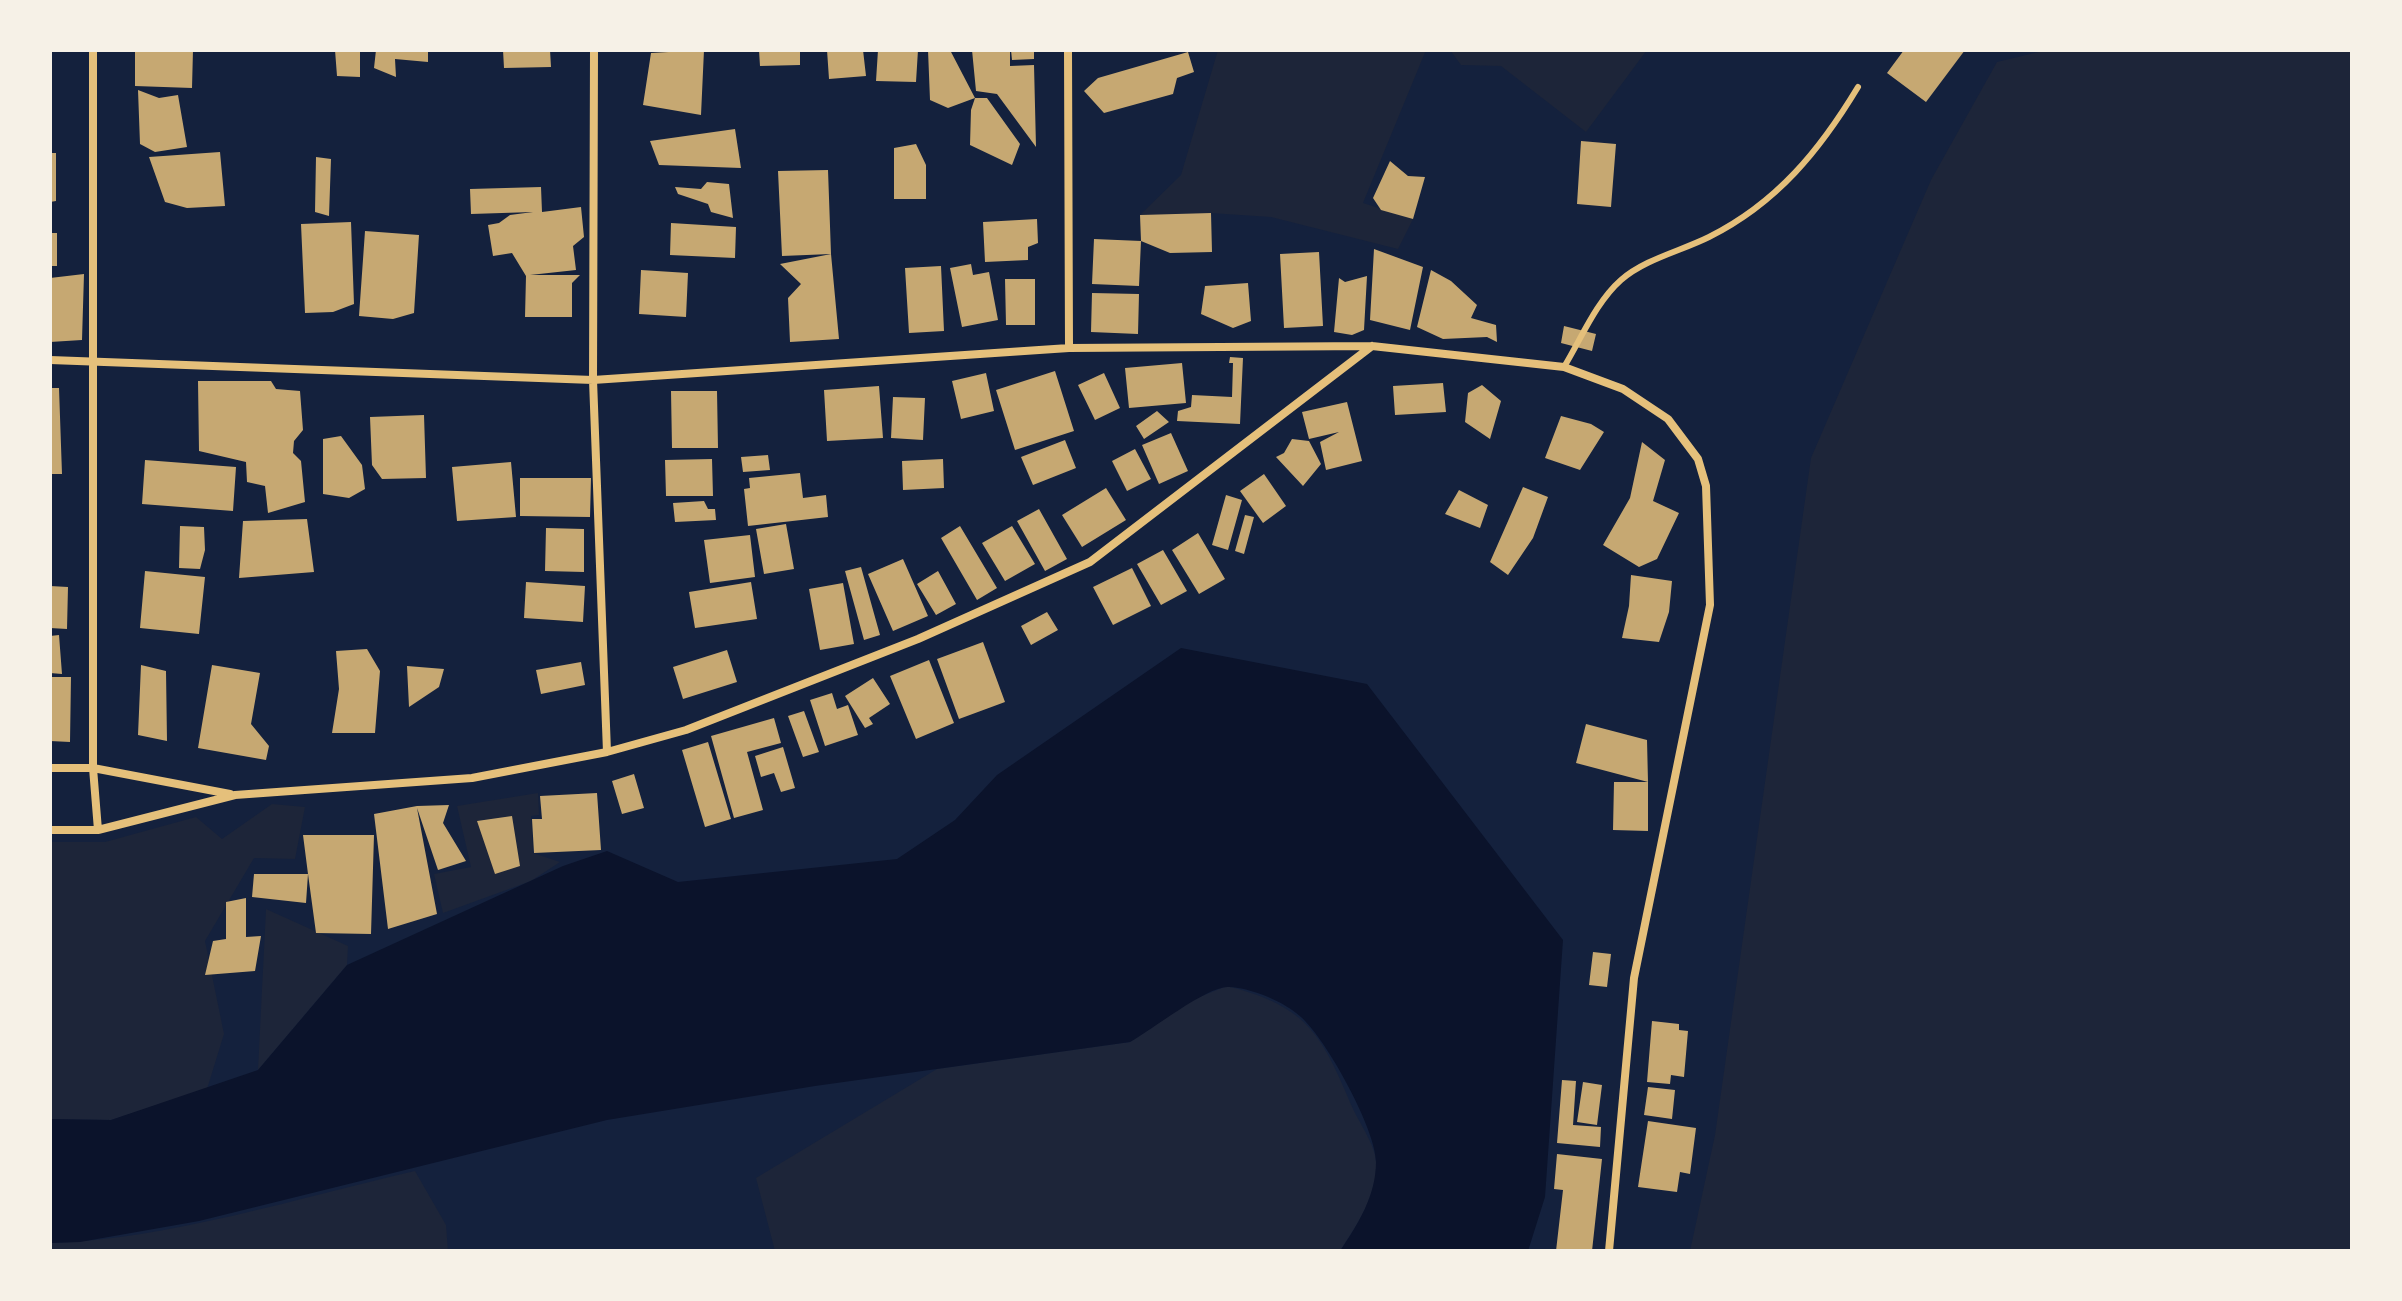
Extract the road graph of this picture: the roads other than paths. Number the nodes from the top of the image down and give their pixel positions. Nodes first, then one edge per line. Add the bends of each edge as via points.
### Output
1 (93, 50) edge
2 (594, 50) edge
3 (1068, 50) edge
4 (1858, 87) dead end
5 (1372, 346) junction
6 (1069, 348) junction
7 (50, 360) edge
8 (93, 360) junction
9 (1564, 367) junction
10 (593, 380) junction
11 (607, 752) junction
12 (50, 768) edge
13 (93, 768) junction
14 (235, 795) junction
15 (50, 830) edge
16 (98, 830) junction
17 (1609, 1251) edge

1 - 8 street
2 - 10 street
3 - 6 street
4 - 9 lane via 1829,135 1780,190 1717,233 1622,279 1606,296
5 - 6 street
5 - 9 street
5 - 11 street via 1090,562 904,645 686,730
6 - 10 street
7 - 8 street
8 - 10 street
8 - 13 street
9 - 17 street via 1623,389 1668,419 1698,459 1706,486 1710,605 1634,978
10 - 11 street
11 - 14 street via 472,778
12 - 13 street
13 - 14 street
13 - 16 street
14 - 16 street
15 - 16 street

